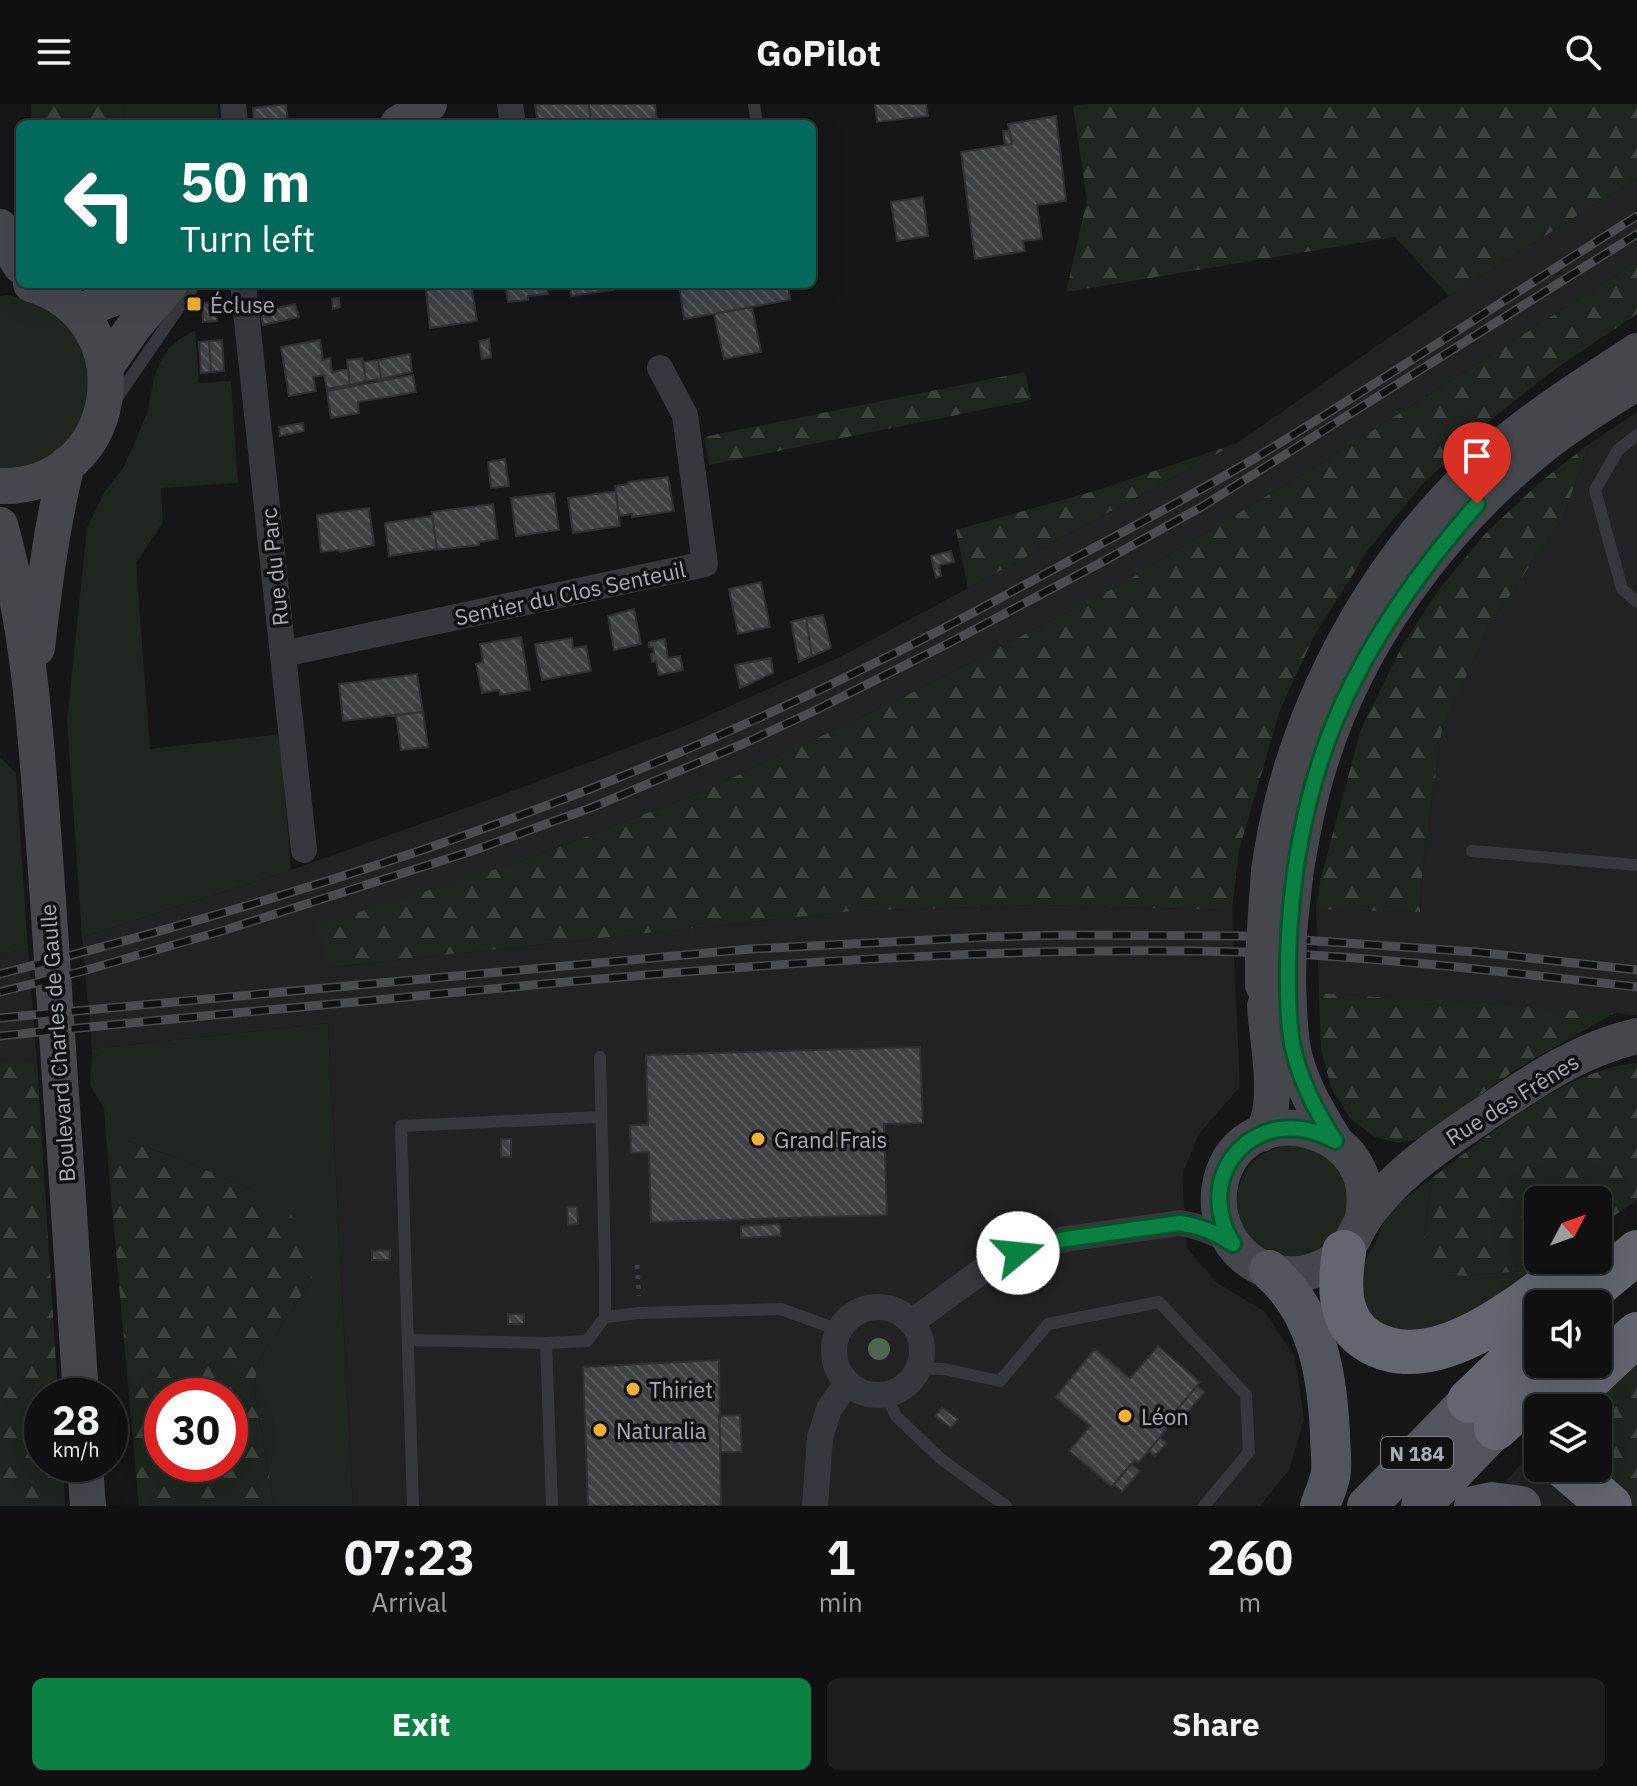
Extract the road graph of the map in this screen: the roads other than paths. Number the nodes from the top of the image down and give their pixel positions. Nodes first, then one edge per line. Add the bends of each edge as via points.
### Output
1 (429, 104) edge
2 (404, 120) edge
3 (0, 227) edge
4 (16, 258) edge
5 (43, 288) edge
6 (132, 288) edge
7 (167, 288) edge
8 (192, 288) edge
9 (243, 288) edge
10 (78, 312) junction
11 (1637, 351) edge
12 (105, 368) junction
13 (660, 368) dead end
14 (1637, 382) edge
15 (95, 431) junction
16 (1637, 435) edge
17 (67, 464) junction
18 (0, 486) edge
19 (0, 525) edge
20 (1637, 602) edge
21 (283, 654) junction
22 (32, 690) junction
23 (304, 850) dead end
24 (1472, 851) dead end
25 (1637, 865) edge
26 (1282, 874) junction
27 (1275, 983) junction
28 (1637, 1036) edge
29 (600, 1057) dead end
30 (601, 1117) junction
31 (1261, 1134) junction
32 (1340, 1146) junction
33 (1434, 1148) junction
34 (1220, 1184) junction
35 (1171, 1223) junction
36 (1637, 1223) edge
37 (1353, 1237) junction
38 (1612, 1240) edge
39 (1233, 1244) junction
40 (1637, 1252) edge
41 (1269, 1270) junction
42 (1562, 1274) edge
43 (1592, 1290) edge
44 (1637, 1302) edge
45 (605, 1317) junction
46 (912, 1322) junction
47 (1612, 1323) edge
48 (839, 1330) junction
49 (1637, 1334) edge
50 (408, 1340) junction
51 (546, 1343) junction
52 (1524, 1355) edge
53 (919, 1368) junction
54 (80, 1378) edge
55 (1542, 1378) edge
56 (847, 1383) junction
57 (1573, 1394) edge
58 (886, 1395) junction
59 (1482, 1414) junction
60 (86, 1482) edge
61 (1582, 1482) edge
62 (88, 1506) edge
63 (413, 1506) edge
64 (552, 1506) edge
65 (815, 1506) edge
66 (1006, 1506) edge
67 (1204, 1506) edge
68 (1320, 1506) edge
69 (1367, 1506) edge
70 (1421, 1506) edge
71 (1474, 1506) edge
72 (1521, 1506) edge
73 (1610, 1506) edge

1 - 2 street
3 - 4 street
5 - 10 street
6 - 10 street
7 - 12 street
8 - 15 lane
9 - 21 street, Rue du Parc
10 - 12 street via 94,334
11 - 26 street via 1547,410 1482,464 1439,506 1387,574 1348,637 1312,714 1279,811
12 - 15 street via 106,393
13 - 21 street, Sentier du Clos Senteuil via 685,415 705,564
14 - 26 street via 1502,480 1407,591 1351,686
15 - 17 street
16 - 20 lane via 1618,450 1595,490 1622,589
17 - 18 street via 37,480
17 - 22 street, Boulevard Charles de Gaulle via 46,573
19 - 22 street, Boulevard Charles de Gaulle
21 - 23 street, Rue du Parc
22 - 54 street, Boulevard Charles de Gaulle
24 - 25 lane
26 - 27 street, bridge via 1263,958
27 - 31 street via 1270,1117
27 - 32 street via 1298,1066
28 - 33 street, Rue des Frênes via 1580,1055
29 - 30 lane
30 - 45 lane
30 - 50 lane via 401,1126
31 - 32 street via 1301,1128
31 - 34 street via 1236,1152
32 - 33 street, Rue des Frênes via 1380,1162
32 - 37 street via 1363,1186 1365,1204
33 - 37 street, Rue des Frênes via 1388,1189
34 - 35 street
34 - 39 street via 1219,1211
35 - 39 street via 1195,1225
35 - 46 street via 1027,1249 983,1270
36 - 38 highway
37 - 41 street via 1330,1264 1304,1273
37 - 42 highway via 1340,1289 1351,1325 1376,1345 1401,1352 1434,1350 1480,1331
39 - 41 street via 1252,1263
40 - 43 highway
41 - 68 main road via 1304,1316 1325,1374 1331,1473
44 - 47 highway
45 - 48 lane via 781,1309
45 - 51 lane via 587,1341
46 - 48 street via 901,1313 873,1307 860,1310
46 - 53 street via 922,1345
48 - 56 street via 834,1358
49 - 57 highway
50 - 51 lane
50 - 63 lane
51 - 64 lane
52 - 59 highway, N 184
53 - 58 street via 900,1390
53 - 67 lane via 1000,1381 1048,1324 1159,1302 1246,1395 1249,1452
55 - 59 highway, N 184
56 - 58 street via 858,1391
56 - 65 street via 829,1409 820,1438
58 - 66 lane via 896,1416 941,1459
59 - 69 main road, N 184
59 - 70 main road, N 184
60 - 62 street
61 - 73 highway
71 - 72 main road

